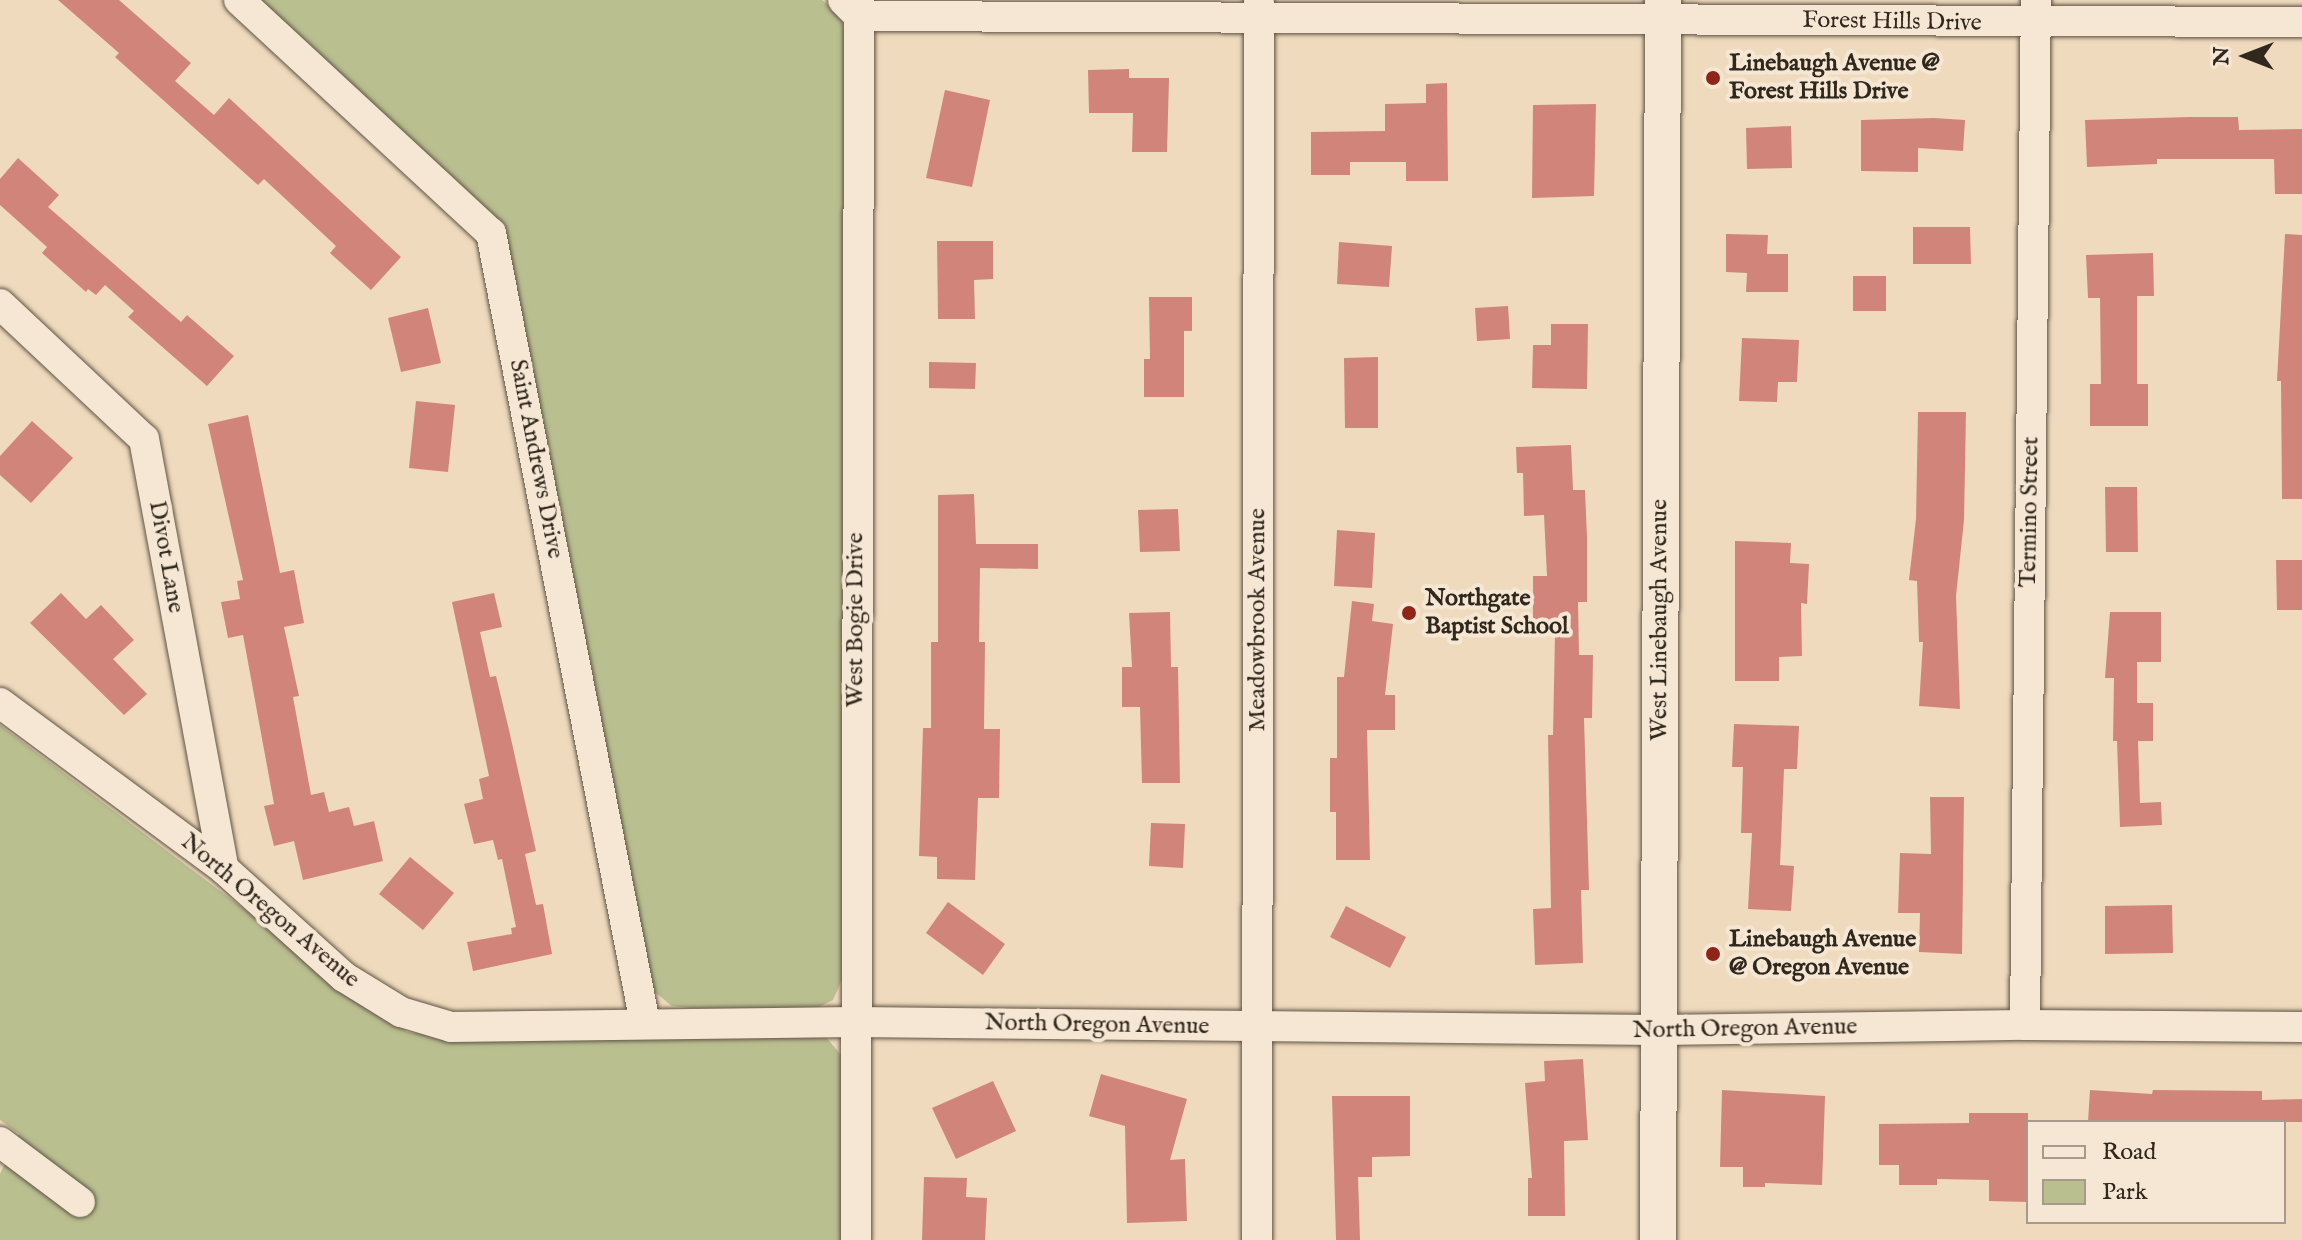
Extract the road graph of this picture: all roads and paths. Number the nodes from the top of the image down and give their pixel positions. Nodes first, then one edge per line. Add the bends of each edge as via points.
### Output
1 (239, 0) edge
2 (853, 5) edge
3 (1259, 10) edge
4 (1663, 10) edge
5 (2036, 12) edge
6 (2302, 22) edge
7 (0, 304) edge
8 (0, 703) edge
9 (224, 869) junction
10 (855, 1022) junction
11 (645, 1023) junction
12 (2025, 1025) junction
13 (1257, 1027) junction
14 (2302, 1027) edge
15 (1658, 1030) junction
16 (0, 1142) edge
17 (80, 1202) dead end
18 (856, 1240) edge
19 (1257, 1240) edge
20 (1658, 1240) edge

1 - 11 street, Saint Andrews Drive via 491,233
2 - 3 street, Forest Hills Drive
2 - 10 street, West Bogie Drive
3 - 4 street, Forest Hills Drive
3 - 13 street, Meadowbrook Avenue
4 - 5 street, Forest Hills Drive
4 - 15 street, West Linebaugh Avenue
5 - 6 street, Forest Hills Drive
5 - 12 street, Termino Street
7 - 9 street, Divot Lane via 144,439
8 - 9 street, North Oregon Avenue
9 - 11 street, North Oregon Avenue via 344,977 401,1012 451,1027
10 - 11 street, North Oregon Avenue
10 - 13 street, North Oregon Avenue
10 - 18 street, West Bogie Drive
12 - 14 street, North Oregon Avenue
12 - 15 street, North Oregon Avenue
13 - 15 street, North Oregon Avenue
13 - 19 street, Meadowbrook Avenue
15 - 20 street, West Linebaugh Avenue
16 - 17 street

